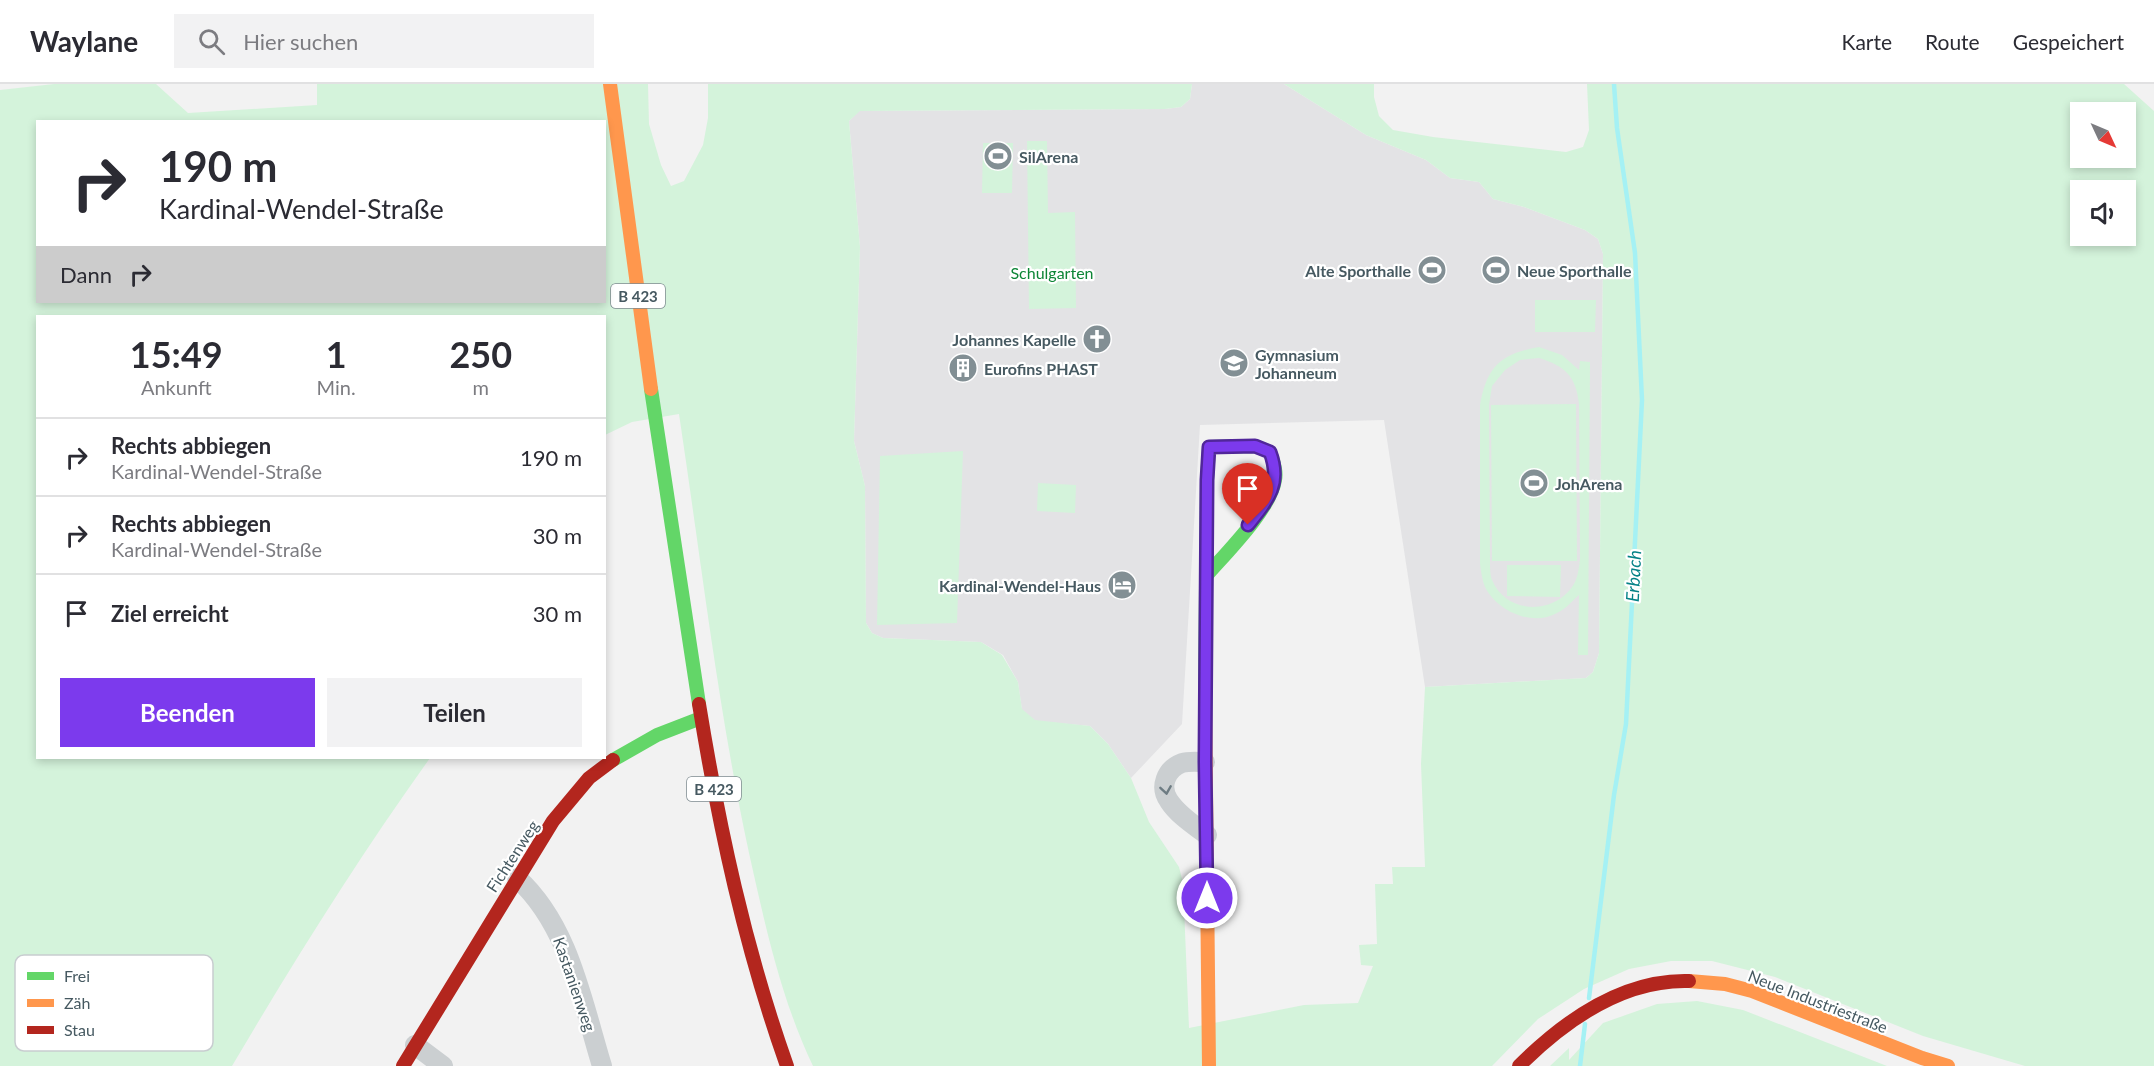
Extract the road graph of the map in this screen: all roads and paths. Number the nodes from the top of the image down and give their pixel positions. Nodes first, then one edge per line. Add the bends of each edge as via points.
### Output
1 (610, 84) edge
2 (1206, 576) junction
3 (701, 718) junction
4 (1205, 762) junction
5 (1207, 835) junction
6 (517, 878) junction
7 (415, 1045) junction
8 (403, 1066) edge
9 (443, 1066) edge
10 (603, 1066) edge
11 (787, 1066) edge
12 (1209, 1066) edge
13 (1519, 1066) edge
14 (1948, 1066) edge

1 - 3 street, B 423 via 630,246
2 - 2 street via 1271,492 1275,465 1270,452 1255,446 1209,447
2 - 4 street
3 - 6 street, Fichtenweg via 620,755 589,778 564,805
3 - 11 street, B 423 via 744,930
4 - 5 street
4 -> 5 street via 1182,763 1171,770 1165,780 1165,794 1182,816
5 - 12 street
6 - 7 street, Fichtenweg
6 - 10 street, Kastanienweg via 541,903 559,934
7 - 8 street, Fichtenweg
7 - 9 street
13 - 14 street, Neue Industriestraße via 1557,1029 1605,1001 1660,983 1713,982 1767,996

